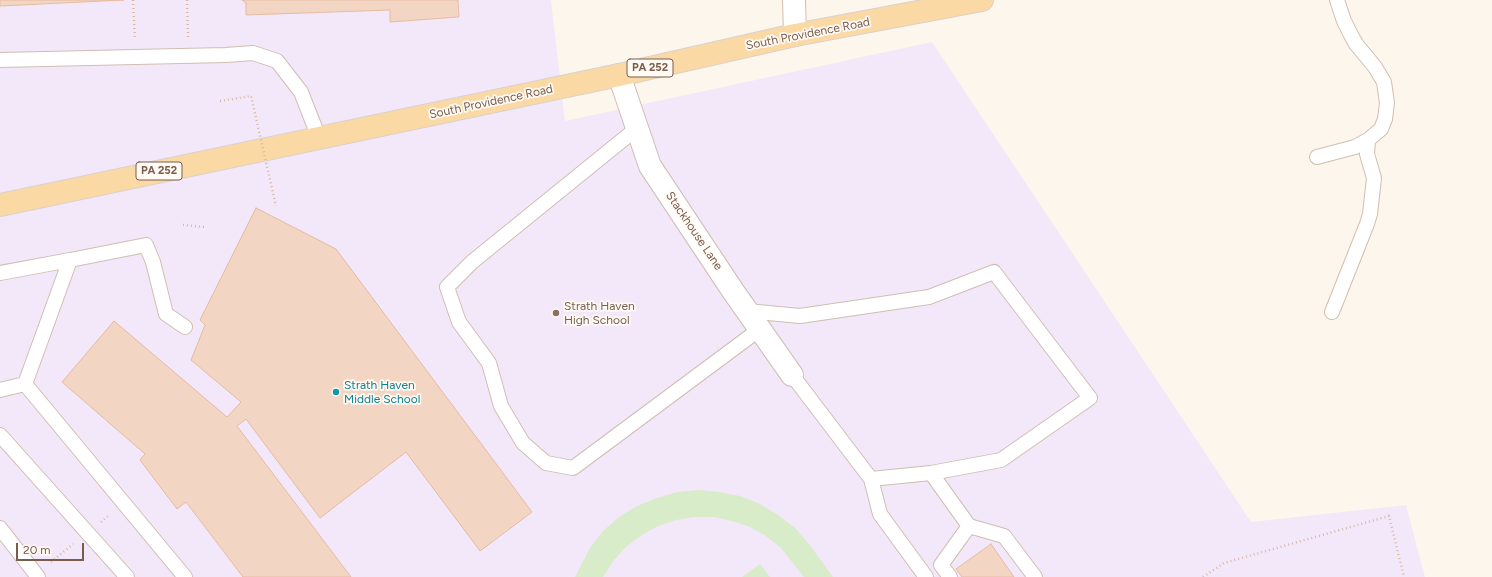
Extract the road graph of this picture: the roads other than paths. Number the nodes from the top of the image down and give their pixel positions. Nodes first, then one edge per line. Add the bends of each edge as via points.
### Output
1 (794, 0) edge
2 (982, 0) edge
3 (1337, 0) edge
4 (795, 35) junction
5 (0, 60) edge
6 (619, 75) junction
7 (636, 129) junction
8 (319, 138) junction
9 (1368, 140) junction
10 (1317, 157) dead end
11 (0, 205) edge
12 (70, 260) junction
13 (0, 273) edge
14 (747, 310) junction
15 (1332, 312) dead end
16 (185, 327) dead end
17 (760, 329) junction
18 (792, 375) joint
19 (25, 384) junction
20 (0, 390) edge
21 (0, 435) edge
22 (931, 473) junction
23 (871, 479) junction
24 (969, 526) junction
25 (0, 528) edge
26 (38, 577) edge
27 (127, 577) edge
28 (185, 577) edge
29 (926, 577) edge
30 (950, 577) edge
31 (1035, 577) edge

1 - 4 street
2 - 4 main road, South Providence Road / PA 252
3 - 9 lane via 1356,44 1384,82 1387,103 1385,119 1381,129
4 - 6 main road, South Providence Road / PA 252
5 - 8 lane via 253,53 277,62 301,92
6 - 7 street, Stackhouse Lane
6 - 8 main road, South Providence Road / PA 252
7 - 14 street, Stackhouse Lane via 650,166
7 - 17 lane via 472,262 447,287 459,322 489,363 501,406 522,443 546,463 573,468
8 - 11 main road, South Providence Road / PA 252
9 - 10 lane via 1355,147
9 - 15 lane via 1367,154 1374,178 1370,214
12 - 13 lane
12 - 16 lane via 146,245 166,314
12 - 19 lane
14 - 17 street, Stackhouse Lane
14 - 22 lane via 800,316 929,297 994,272 1090,398 1001,460
17 - 18 street, Stackhouse Lane
18 - 23 lane
19 - 20 lane
19 - 28 lane
21 - 27 lane
22 - 23 lane
22 - 24 lane
23 - 29 lane via 880,514
24 - 30 lane via 941,565
24 - 31 lane via 1004,536
25 - 26 lane

